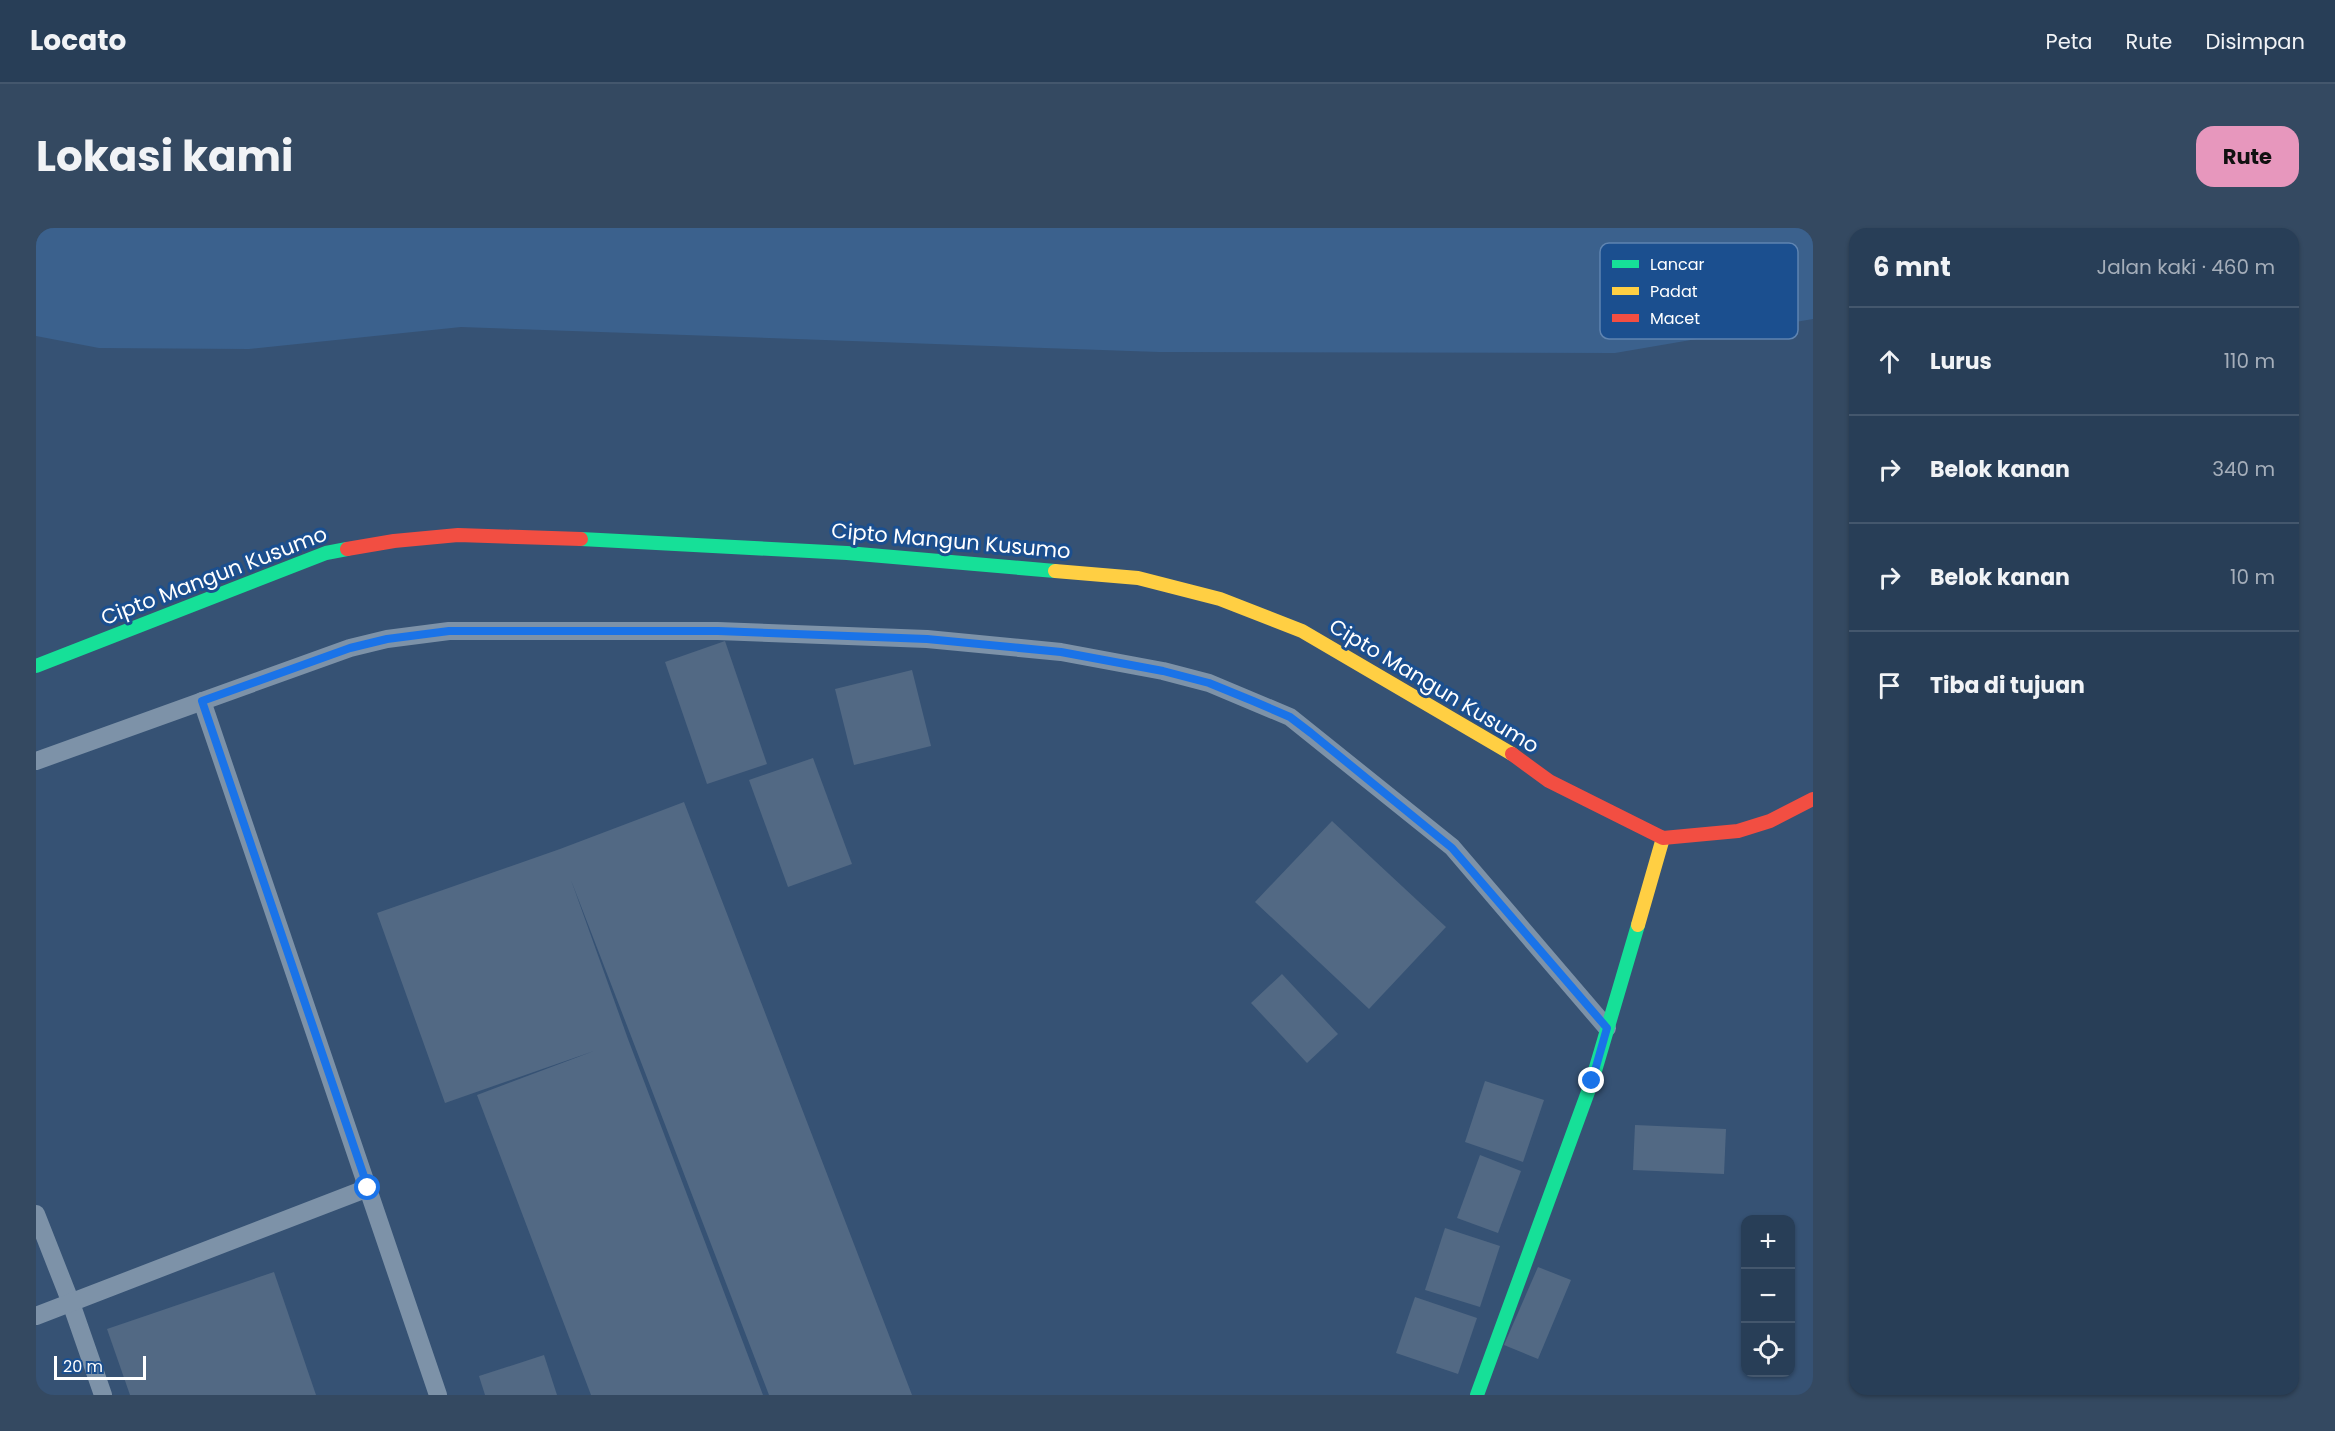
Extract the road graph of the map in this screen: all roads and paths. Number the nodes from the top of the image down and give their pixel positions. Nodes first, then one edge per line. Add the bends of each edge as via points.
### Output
1 (36, 666) edge
2 (202, 701) junction
3 (36, 761) edge
4 (1813, 799) edge
5 (1663, 838) junction
6 (1607, 1028) junction
7 (368, 1188) junction
8 (36, 1214) edge
9 (71, 1303) junction
10 (36, 1316) edge
11 (103, 1395) edge
12 (438, 1395) edge
13 (1477, 1395) edge

1 - 5 main road, Cipto Mangun Kusumo via 326,553 428,537 624,540 846,553 1138,578 1220,599 1302,631 1502,747 1549,781
2 - 3 lane
2 - 6 lane via 350,648 449,631 718,631 927,639 1061,652 1163,671 1209,683 1253,701 1290,717 1311,733 1452,848
2 - 7 lane
4 - 5 main road via 1737,831
5 - 6 main road
6 - 13 main road via 1592,1081
7 - 9 lane
7 - 12 lane
8 - 9 lane
9 - 10 lane
9 - 11 lane

